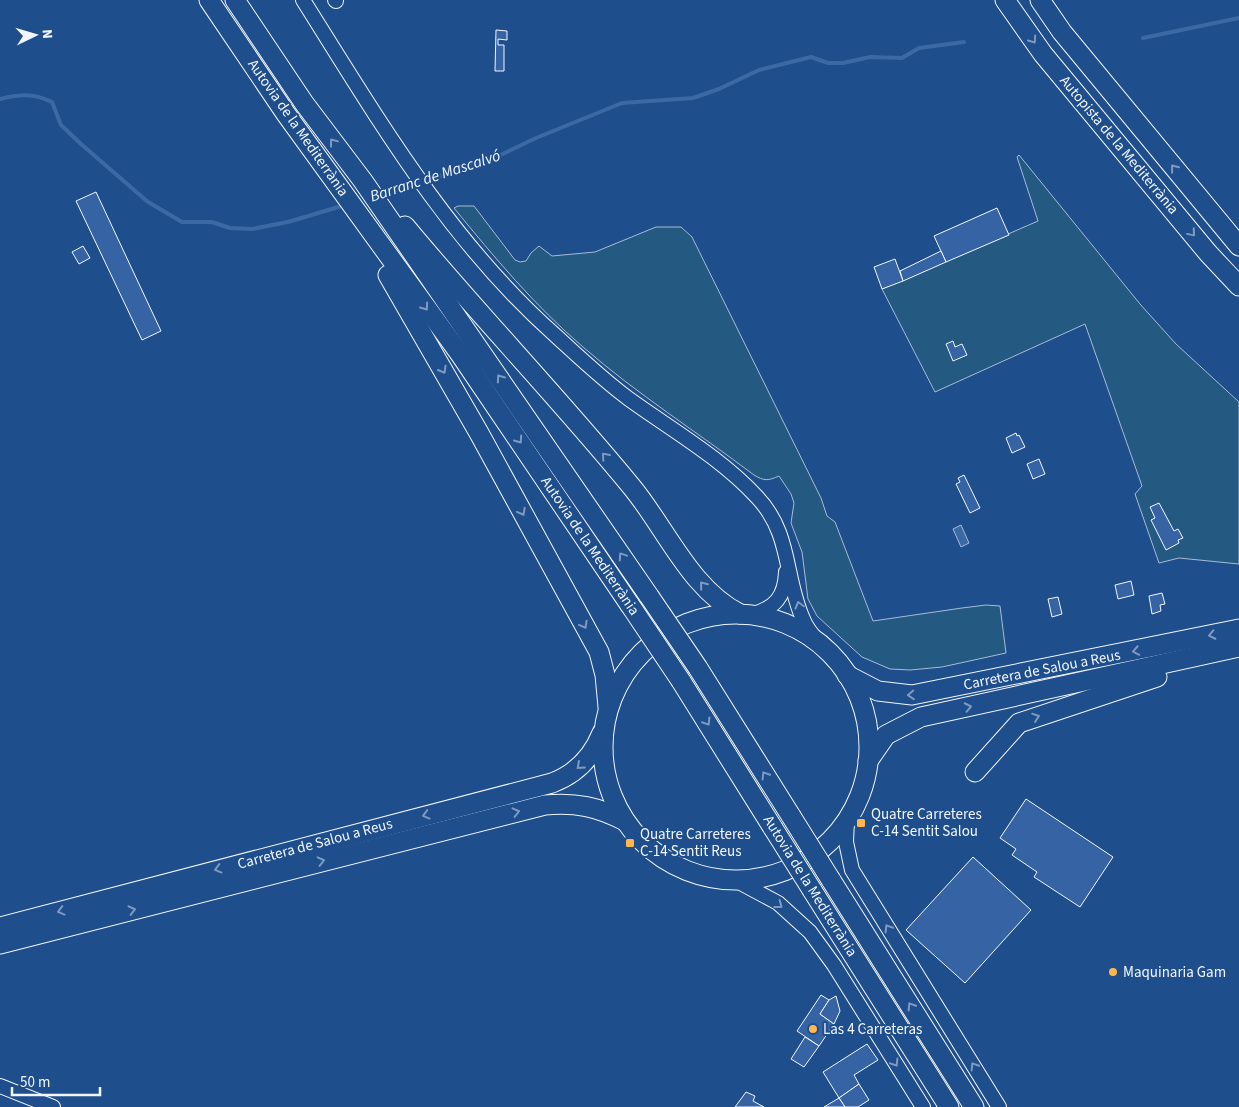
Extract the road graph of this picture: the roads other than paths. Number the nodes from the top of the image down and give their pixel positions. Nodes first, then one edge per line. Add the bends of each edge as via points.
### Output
1 (209, 0) edge
2 (235, 0) edge
3 (303, 0) edge
4 (1005, 0) edge
5 (1040, 0) edge
6 (349, 204) junction
7 (393, 218) junction
8 (1239, 246) edge
9 (1239, 286) edge
10 (786, 551) junction
11 (746, 615) junction
12 (1239, 629) edge
13 (823, 647) junction
14 (1239, 647) edge
15 (1221, 652) junction
16 (847, 675) junction
17 (607, 717) junction
18 (868, 761) junction
19 (975, 772) dead end
20 (847, 820) junction
21 (625, 821) junction
22 (737, 881) junction
23 (0, 927) edge
24 (0, 944) edge
25 (0, 1086) edge
26 (53, 1107) edge
27 (923, 1107) edge
28 (949, 1107) edge
29 (974, 1107) edge
30 (999, 1107) edge

1 - 6 highway, Autovia de la Mediterrània
7 -> 2 highway, Autovia de la Mediterrània via 304,103
3 - 10 street via 402,157 443,215 506,288 626,397 724,466 758,497 775,520
4 -> 9 highway, Autopista de la Mediterrània via 1043,54
8 -> 5 highway, Autopista de la Mediterrània via 1062,32
6 -> 17 highway via 599,652 605,675
6 -> 28 highway, Autovia de la Mediterrània, bridge via 460,354 681,681
11 -> 7 highway via 725,606 707,591 632,487
29 -> 7 highway, Autovia de la Mediterrània, bridge via 698,668
10 - 11 street via 783,594 773,607
13 -> 10 street via 803,619
11 - 13 highway via 789,625
11 - 17 highway via 720,615 698,620 658,639 628,670 616,689
12 -> 16 highway, Carretera de Salou a Reus via 912,695 878,691
13 - 16 highway
14 - 15 highway
18 -> 15 highway via 886,735 921,717
19 -> 15 highway via 1019,723 1188,668
16 - 18 highway via 865,716
17 - 21 highway via 603,742 606,775
17 -> 23 highway, Carretera de Salou a Reus via 587,760 572,773 552,783
18 - 20 highway via 860,796
20 - 22 highway via 822,848 791,868 765,877
30 -> 20 street via 852,870 847,849
21 - 22 highway via 648,846 677,867 703,876
24 -> 21 highway via 545,805 589,806
22 -> 27 street via 778,903 810,932
25 - 26 street

